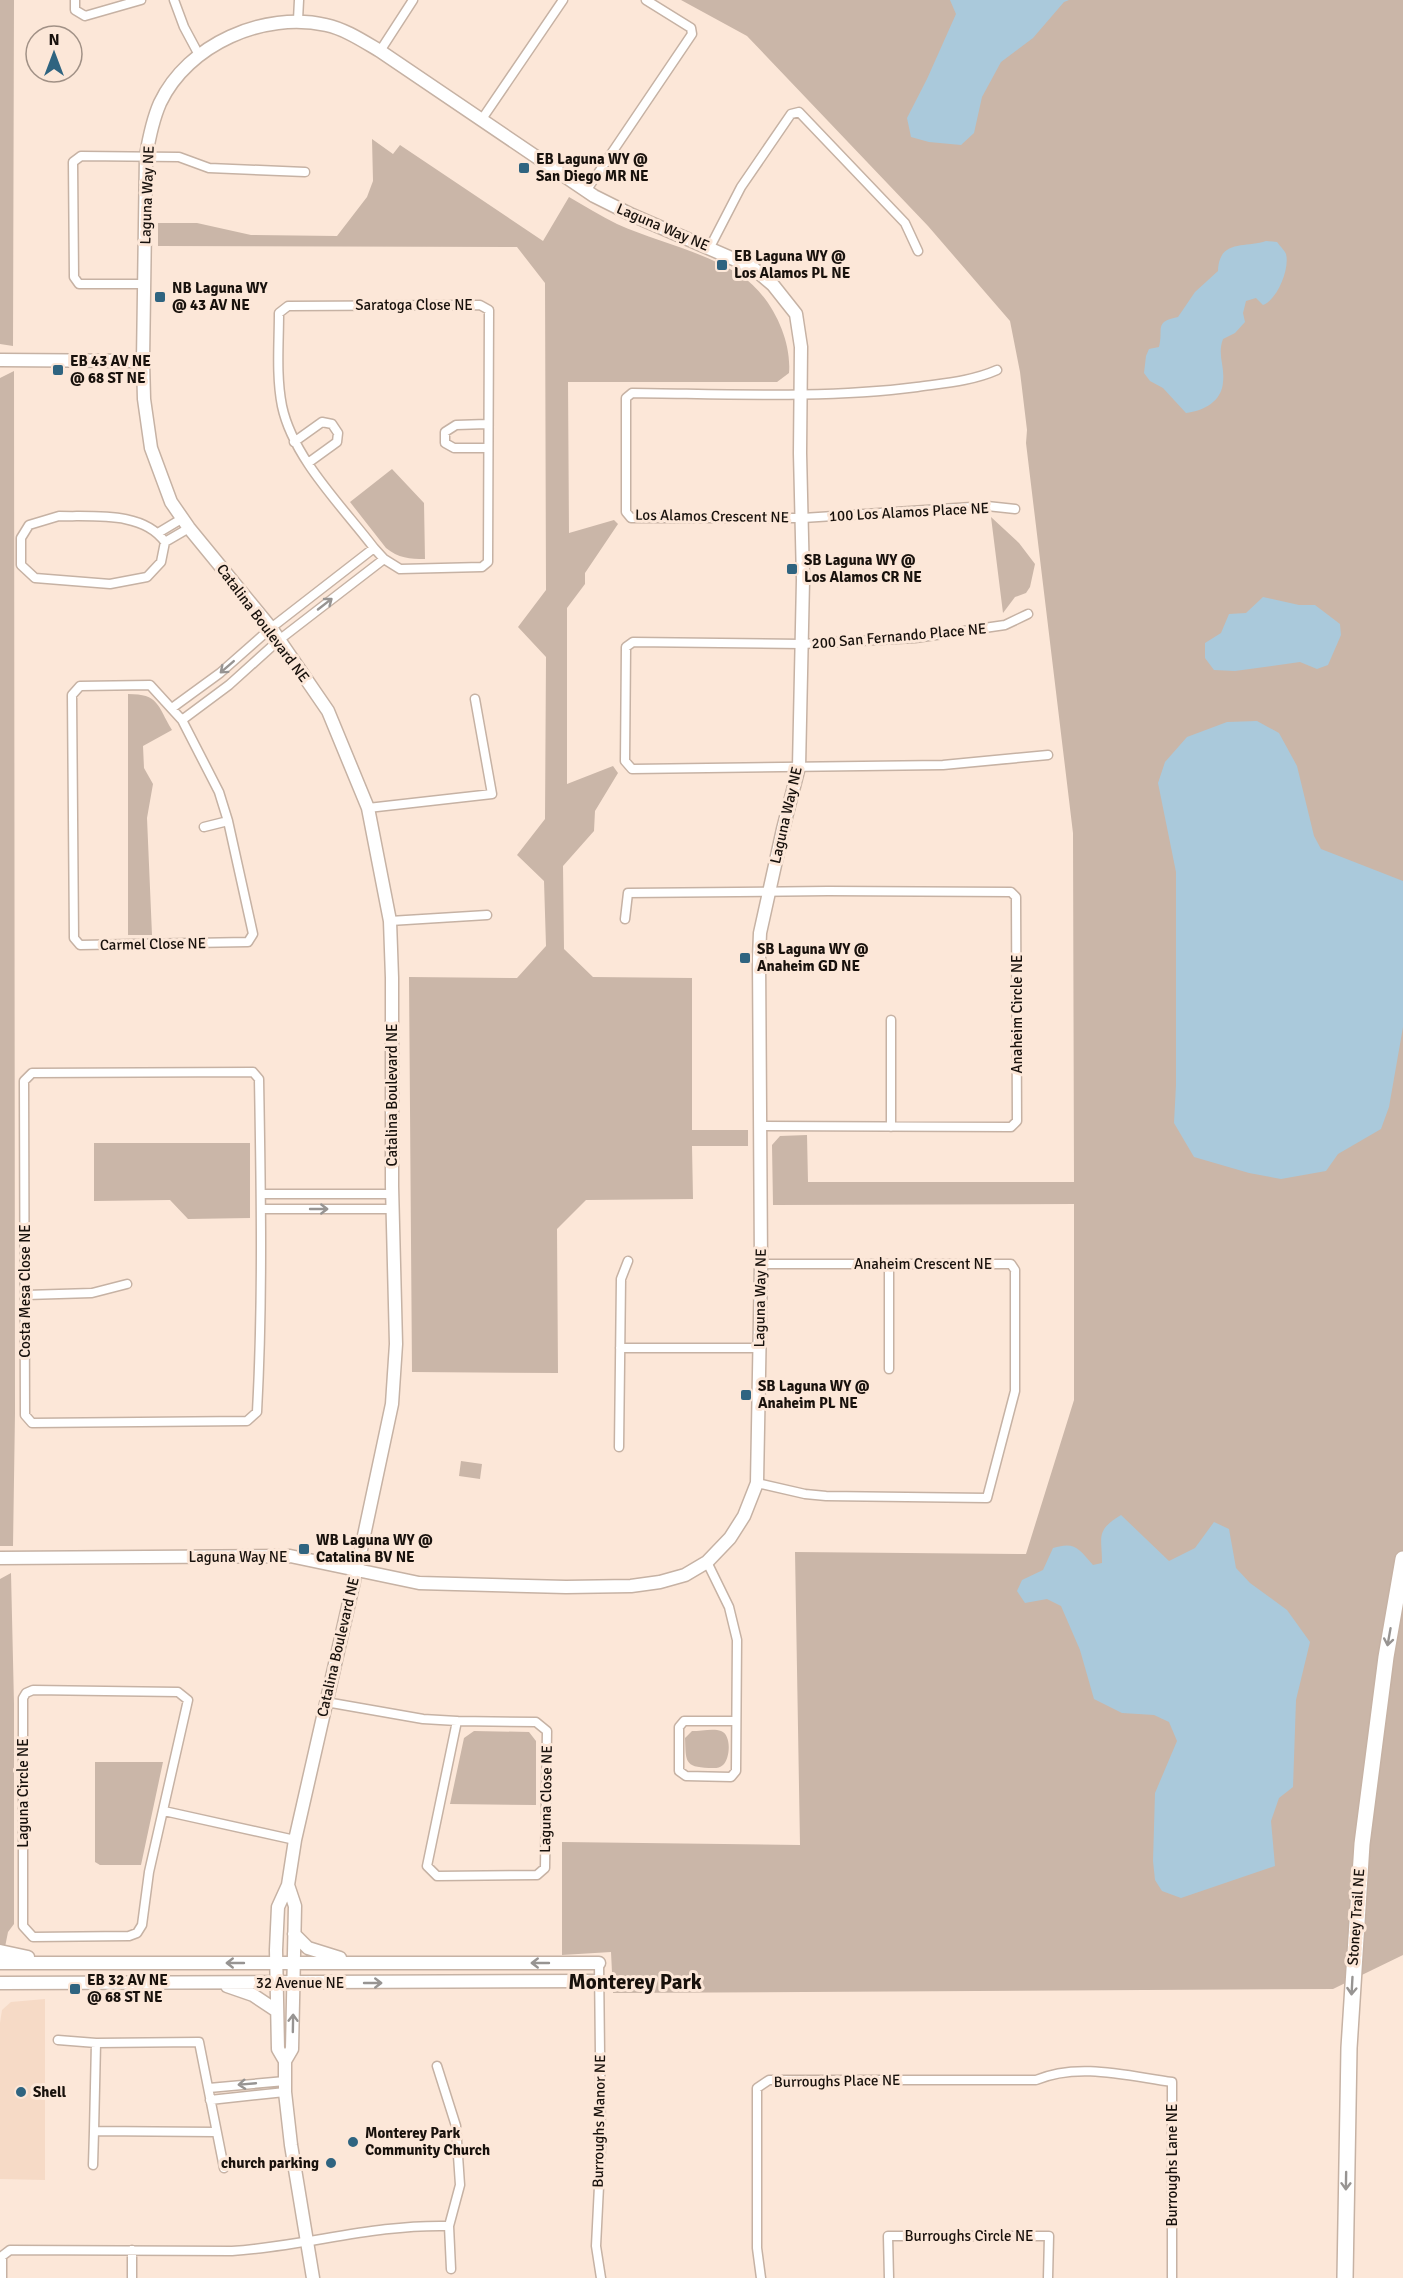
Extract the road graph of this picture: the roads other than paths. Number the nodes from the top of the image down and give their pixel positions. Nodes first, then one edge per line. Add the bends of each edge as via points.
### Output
1 (75, 0) edge
2 (141, 0) edge
3 (174, 0) edge
4 (299, 0) edge
5 (413, 0) edge
6 (563, 0) edge
7 (646, 0) edge
8 (298, 21) junction
9 (380, 51) junction
10 (199, 56) junction
11 (482, 119) junction
12 (146, 156) junction
13 (305, 172) dead end
14 (586, 191) junction
15 (711, 247) junction
16 (918, 251) dead end
17 (144, 284) junction
18 (143, 361) junction
19 (3, 362) edge
20 (997, 370) dead end
21 (802, 395) junction
22 (487, 424) junction
23 (294, 442) junction
24 (488, 448) junction
25 (308, 463) junction
26 (1015, 509) dead end
27 (803, 518) junction
28 (186, 523) junction
29 (158, 533) junction
30 (165, 542) junction
31 (374, 548) junction
32 (384, 559) junction
33 (1028, 614) dead end
34 (271, 628) junction
35 (279, 640) junction
36 (802, 644) junction
37 (475, 699) dead end
38 (172, 708) junction
39 (182, 720) junction
40 (1048, 755) dead end
41 (799, 767) junction
42 (368, 808) junction
43 (228, 821) junction
44 (204, 827) dead end
45 (770, 891) junction
46 (487, 915) dead end
47 (625, 919) dead end
48 (390, 921) junction
49 (891, 1020) dead end
50 (761, 1126) junction
51 (891, 1127) junction
52 (261, 1194) junction
53 (392, 1194) junction
54 (261, 1209) junction
55 (392, 1209) junction
56 (628, 1261) dead end
57 (761, 1264) junction
58 (889, 1264) junction
59 (127, 1284) dead end
60 (26, 1295) junction
61 (620, 1348) junction
62 (760, 1348) junction
63 (889, 1369) dead end
64 (619, 1447) dead end
65 (757, 1483) junction
66 (1403, 1559) edge
67 (3, 1561) edge
68 (707, 1562) junction
69 (356, 1572) junction
70 (326, 1702) junction
71 (456, 1721) junction
72 (736, 1721) junction
73 (164, 1811) junction
74 (295, 1840) junction
75 (288, 1885) junction
76 (294, 1934) junction
77 (0, 1951) edge
78 (56, 1962) junction
79 (0, 1963) edge
80 (598, 1963) joint
81 (277, 1964) junction
82 (293, 1964) junction
83 (365, 1964) junction
84 (599, 1981) junction
85 (199, 1982) junction
86 (277, 1983) junction
87 (293, 1983) junction
88 (1, 1984) edge
89 (277, 2012) junction
90 (58, 2040) dead end
91 (96, 2043) junction
92 (285, 2061) junction
93 (437, 2066) dead end
94 (1036, 2080) joint
95 (285, 2086) junction
96 (208, 2088) junction
97 (210, 2100) junction
98 (94, 2131) junction
99 (215, 2132) junction
100 (93, 2165) dead end
101 (224, 2168) dead end
102 (450, 2226) junction
103 (307, 2242) junction
104 (132, 2250) junction
105 (451, 2269) dead end
106 (2, 2278) edge
107 (132, 2278) edge
108 (313, 2278) edge
109 (601, 2278) edge
110 (761, 2278) edge
111 (889, 2278) edge
112 (1048, 2278) edge
113 (1172, 2278) edge
114 (1345, 2278) edge

1 - 2 street via 75,10 85,16
3 - 10 street
4 - 8 street
5 - 9 street
6 - 11 street
7 - 14 street via 691,28 692,34
8 - 9 street, Laguna Way NE via 328,25
8 - 10 street, Laguna Way NE via 245,31
9 - 11 street, Laguna Way NE
10 - 12 street, Laguna Way NE via 160,102
11 - 14 street, Laguna Way NE
12 - 13 street via 179,157 209,168
12 - 17 street, Laguna Way NE
12 - 17 street via 81,156 73,162 74,277 79,284
14 - 15 street, Laguna Way NE via 632,215
15 - 16 street via 741,187 791,114 799,112 905,224
15 - 21 street, Laguna Way NE via 752,267 773,285 796,314
17 - 18 street, Laguna Way NE
18 - 19 street
18 - 28 street, Catalina Boulevard NE via 151,448 171,502
20 - 21 street via 978,378 874,392
21 - 27 street, Laguna Way NE
21 - 27 street, Los Alamos Crescent NE via 632,393 626,398 626,512 631,518
22 - 23 street, Saratoga Close NE via 489,310 480,305 288,306 279,313 279,378 282,404
22 - 24 street, Saratoga Close NE
22 - 24 street via 456,425 445,432 445,443 454,448
23 - 25 street, Saratoga Close NE
23 - 25 street via 322,422 332,424 338,433 337,442
24 - 32 street, Saratoga Close NE via 488,562 482,567 400,569
25 - 31 street, Saratoga Close NE
26 - 27 street, 100 Los Alamos Place NE via 987,506
27 - 36 street, Laguna Way NE
28 - 29 street
28 - 30 street
28 - 34 street, Catalina Boulevard NE
29 - 30 street
29 - 30 street via 145,524 110,517 59,516 29,525 21,538 21,565 35,578 110,584 147,577 161,562
31 - 32 street, Saratoga Close NE
31 - 34 street
35 -> 32 street
33 - 36 street, 200 San Fernando Place NE via 1005,626 983,630
34 - 35 street, Catalina Boulevard NE
34 -> 38 street
35 - 39 street
35 - 42 street, Catalina Boulevard NE via 328,711
36 - 41 street, Laguna Way NE
36 - 41 street, 200 San Fernando Place NE via 633,642 626,647 625,761 632,769
37 - 42 street via 492,794
38 - 39 street, Carmel Close NE
38 - 43 street, Carmel Close NE via 150,685 80,686 72,695 74,938 80,945 248,942 253,934
39 - 43 street, Carmel Close NE via 219,792
40 - 41 street via 943,765
41 - 45 street, Laguna Way NE
42 - 48 street, Catalina Boulevard NE
43 - 44 street
45 - 47 street, Anaheim Circle NE via 628,893
45 - 50 street, Laguna Way NE via 760,933 759,958
45 - 51 street, Anaheim Circle NE via 1011,892 1016,897 1017,1121 1011,1127
46 - 48 street
48 - 53 street, Catalina Boulevard NE
49 - 51 street
50 - 51 street, Anaheim Circle NE
50 - 57 street, Laguna Way NE
52 - 53 street
52 - 54 street, Costa Mesa Close NE
52 - 60 street, Costa Mesa Close NE via 260,1079 253,1072 32,1073 24,1081
53 - 55 street, Catalina Boulevard NE
54 -> 55 street
54 - 60 street, Costa Mesa Close NE via 257,1412 247,1421 32,1423 25,1415
55 - 69 street, Catalina Boulevard NE via 396,1344 392,1404
56 - 61 street via 621,1279
57 - 58 street, Anaheim Crescent NE
57 - 62 street, Laguna Way NE
58 - 63 street
58 - 65 street, Anaheim Crescent NE via 1011,1264 1015,1270 1015,1391 987,1498 826,1496
59 - 60 street via 92,1293
61 - 62 street
61 - 64 street
62 - 65 street, Laguna Way NE
65 - 68 street, Laguna Way NE via 744,1516
66 -> 114 highway, Stoney Trail NE via 1362,1844 1348,2049
67 - 69 street, Laguna Way NE via 290,1556
68 - 69 street, Laguna Way NE via 685,1575 631,1586 419,1583
68 - 72 street via 729,1607 737,1640
69 - 70 street, Catalina Boulevard NE
70 - 71 street, Laguna Close NE
70 - 74 street, Catalina Boulevard NE
71 - 71 street, Laguna Close NE via 536,1722 547,1731 545,1868 537,1875 437,1876 427,1866
72 - 72 street via 736,1771 731,1777 686,1776 679,1771 679,1728 684,1721
73 - 73 street, Laguna Circle NE via 188,1700 178,1692 26,1693 23,1926 33,1937 137,1933 142,1925 149,1872
73 - 74 street
74 - 75 street, Catalina Boulevard NE
75 - 76 street, Catalina Boulevard NE via 295,1906
75 - 81 street, Catalina Boulevard NE via 278,1907
76 - 82 street, Catalina Boulevard NE
76 - 83 street via 308,1948 322,1954
77 - 78 street
78 - 79 street, 32 Avenue NE
81 -> 78 street, 32 Avenue NE
80 -> 83 street, 32 Avenue NE
80 - 84 street, Burroughs Manor NE
81 - 82 street, 32 Avenue NE
81 - 86 street, Catalina Boulevard NE
82 - 83 street, 32 Avenue NE
82 - 87 street, Catalina Boulevard NE
87 -> 84 street, 32 Avenue NE
84 - 109 street, Burroughs Manor NE via 601,2146 596,2246
85 - 86 street, 32 Avenue NE
85 - 88 street, 32 Avenue NE
85 - 89 street via 243,1991
86 - 87 street, 32 Avenue NE
86 - 89 street, Catalina Boulevard NE
92 -> 87 street, Catalina Boulevard NE via 292,2049
89 - 92 street, Catalina Boulevard NE via 278,2049
90 - 91 street
91 - 96 street via 199,2042
91 - 98 street
92 - 95 street, Catalina Boulevard NE
93 - 102 street via 456,2126 459,2185
94 - 110 street, Burroughs Place NE via 769,2080 757,2088 757,2248
94 - 113 street, Burroughs Lane NE via 1052,2073 1086,2071 1172,2082
95 -> 96 street
95 - 97 street
95 - 103 street, Catalina Boulevard NE
96 - 97 street
97 - 99 street
98 - 99 street
98 - 100 street
99 - 101 street
102 - 103 street via 378,2229
102 - 105 street
103 - 104 street via 232,2251
103 - 108 street, Catalina Boulevard NE
104 - 106 street via 10,2250 2,2256
104 - 107 street
111 - 112 street, Burroughs Circle NE via 888,2236 1049,2236

